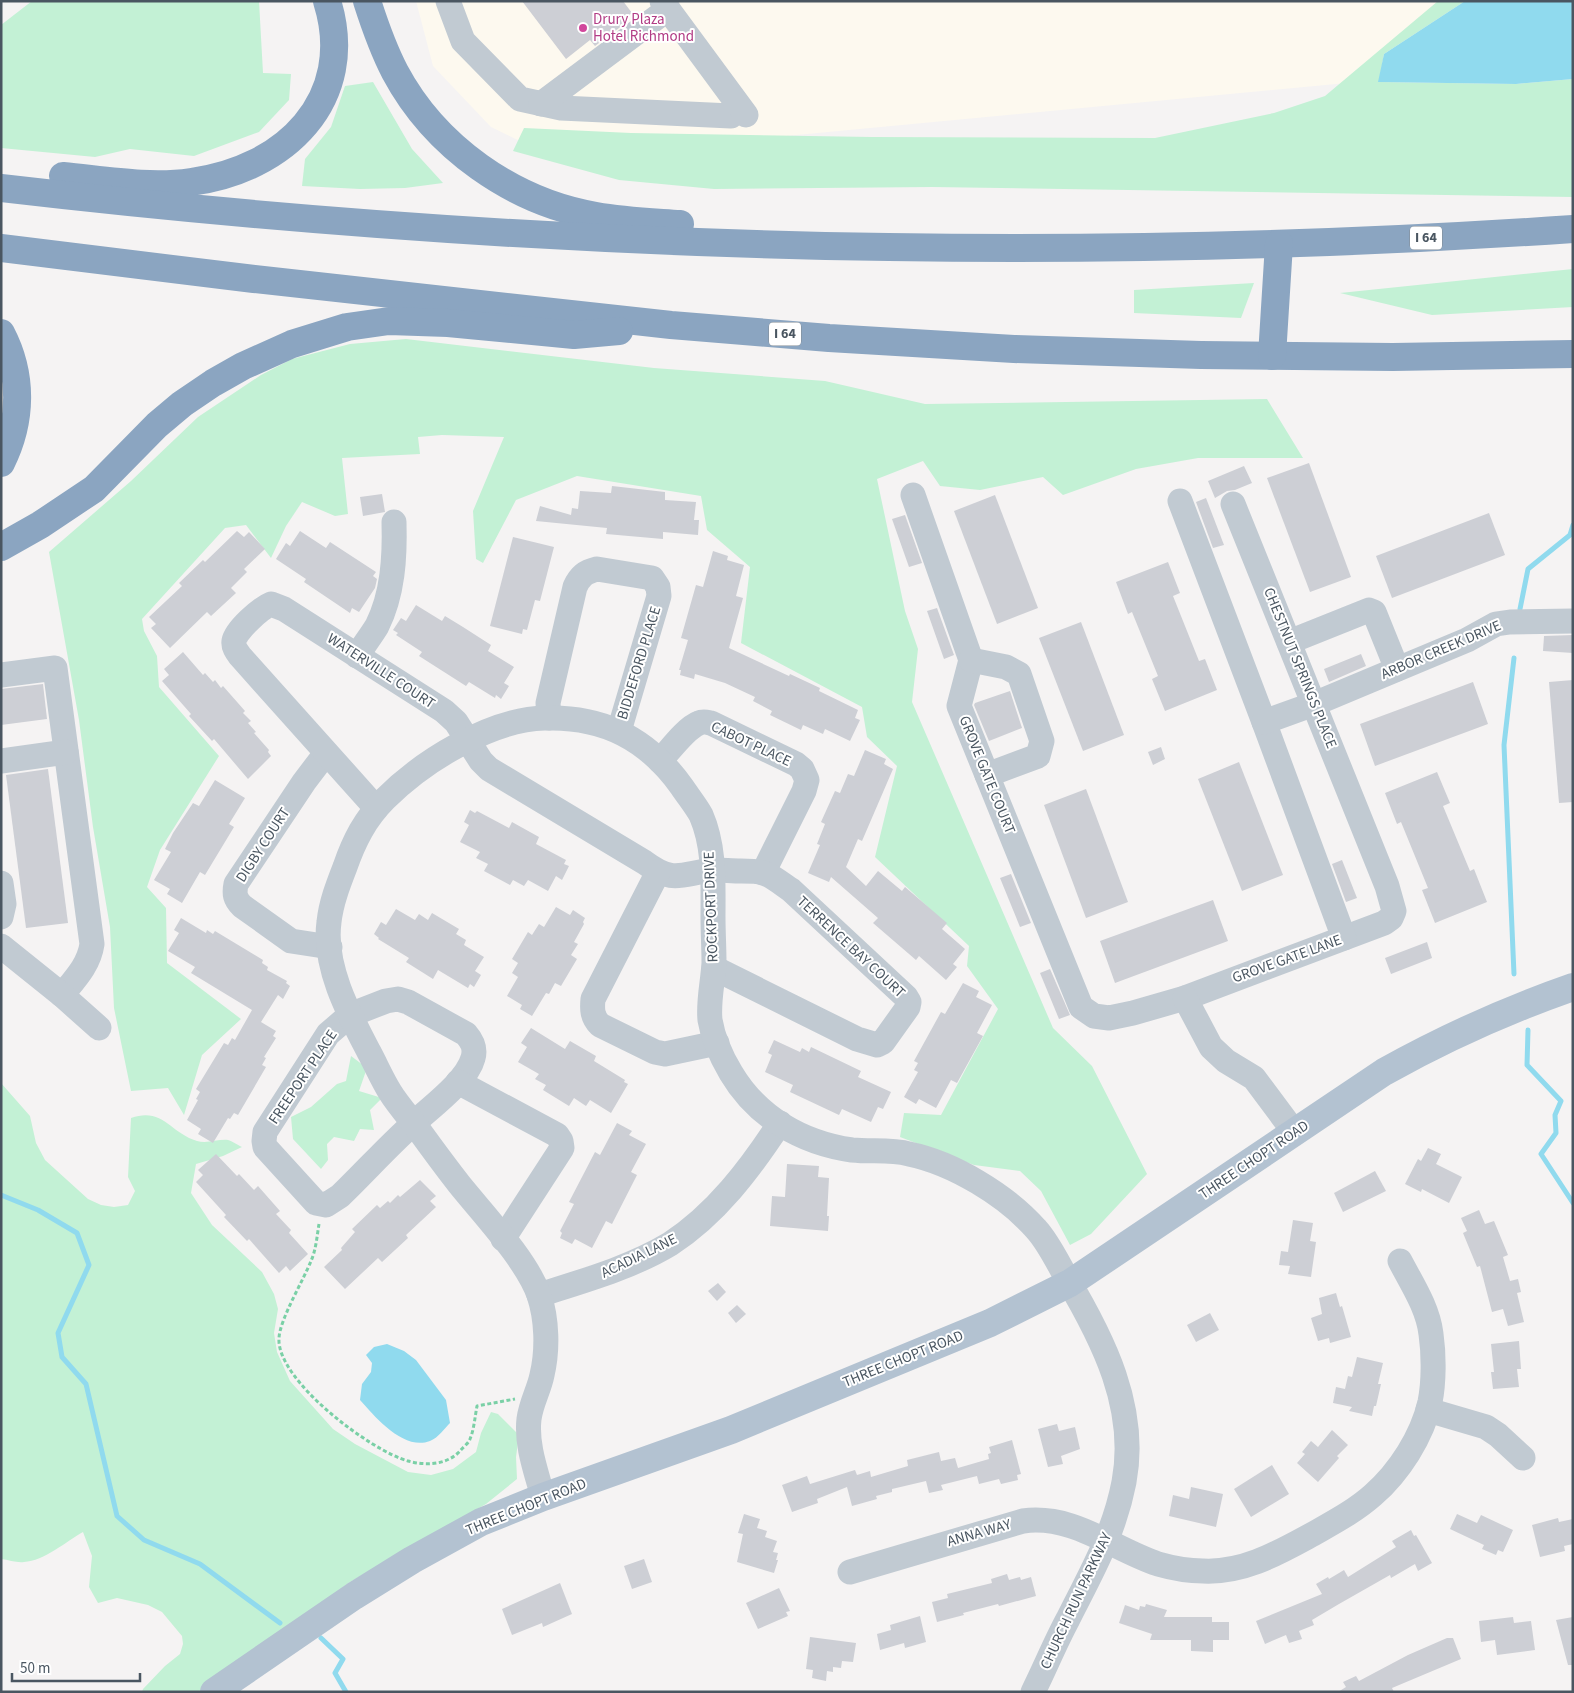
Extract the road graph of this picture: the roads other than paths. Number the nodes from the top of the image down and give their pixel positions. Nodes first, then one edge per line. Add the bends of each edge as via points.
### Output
1 (326, 1) edge
2 (367, 1) edge
3 (448, 1) edge
4 (665, 5) edge
5 (541, 104) junction
6 (1, 178) edge
7 (1, 188) edge
8 (1573, 229) edge
9 (1279, 244) junction
10 (857, 247) junction
11 (1, 248) edge
12 (671, 325) junction
13 (1, 333) edge
14 (1573, 354) edge
15 (1272, 356) junction
16 (1, 463) edge
17 (94, 489) junction
18 (913, 495) dead end
19 (1180, 501) dead end
20 (1233, 504) dead end
21 (394, 522) dead end
22 (1, 547) edge
23 (1, 561) edge
24 (1573, 621) edge
25 (1290, 642) junction
26 (357, 656) junction
27 (971, 660) junction
28 (1397, 669) junction
29 (1, 675) edge
30 (1314, 704) junction
31 (549, 718) junction
32 (1264, 722) junction
33 (618, 731) junction
34 (469, 740) junction
35 (66, 752) junction
36 (326, 753) junction
37 (1, 761) edge
38 (660, 761) junction
39 (987, 775) junction
40 (376, 808) junction
41 (1366, 833) joint
42 (713, 870) junction
43 (658, 872) junction
44 (763, 873) junction
45 (1, 884) edge
46 (1, 918) edge
47 (1344, 938) junction
48 (1, 946) edge
49 (330, 947) junction
50 (714, 968) junction
51 (1573, 987) edge
52 (62, 995) junction
53 (1185, 998) junction
54 (350, 1015) junction
55 (1094, 1016) joint
56 (99, 1028) dead end
57 (717, 1044) junction
58 (458, 1082) junction
59 (414, 1123) junction
60 (780, 1123) junction
61 (1295, 1133) junction
62 (503, 1239) junction
63 (1400, 1261) dead end
64 (1070, 1283) junction
65 (539, 1295) junction
66 (1428, 1410) junction
67 (1523, 1458) dead end
68 (543, 1497) junction
69 (1108, 1541) junction
70 (850, 1572) dead end
71 (214, 1692) edge
72 (1033, 1692) edge

1 - 6 highway via 334,37 333,62 322,99 296,135 265,159 215,178 166,185 49,175
2 - 10 highway via 395,73 417,106 450,143 481,168 521,192 553,205 596,216 708,225
3 - 5 street via 463,41 520,100
4 - 5 street
4 - 5 street via 738,116 561,108
7 - 10 highway, I 64 via 203,210 422,228 668,242
8 - 9 highway, I 64
9 - 10 highway, I 64
9 - 15 highway
11 - 12 highway, I 64
12 - 15 highway, I 64 via 1014,349
12 - 17 highway via 574,336 448,322 389,321 329,332 268,354 213,383 157,424
13 - 16 highway via 16,374 18,407 15,426
14 - 15 highway, I 64
17 - 22 highway
17 - 23 highway via 30,544
18 - 27 street
19 - 32 street
20 - 25 street, CHESTNUT SPRINGS PLACE
21 - 26 street via 395,557 388,596 377,626
24 - 28 street, ARBOR CREEK DRIVE via 1496,624 1467,640
25 - 28 street via 1369,610 1374,612
25 - 30 street, CHESTNUT SPRINGS PLACE
26 - 34 street, WATERVILLE COURT via 444,712
26 - 36 street, WATERVILLE COURT via 271,604 264,607 234,639 234,647 240,656
27 - 39 street, GROVE GATE COURT via 959,706
27 - 39 street via 1006,667 1019,674 1042,741 1038,756
28 - 30 street, ARBOR CREEK DRIVE
29 - 35 street via 55,668
30 - 32 street, ARBOR CREEK DRIVE
30 - 41 street, CHESTNUT SPRINGS PLACE
31 - 33 street, ROCKPORT DRIVE via 579,719
31 - 33 street, BIDDEFORD PLACE via 548,703 580,577 597,569 652,578 660,596
31 - 34 street, ROCKPORT DRIVE via 518,721
32 - 47 street
33 - 38 street, ROCKPORT DRIVE via 641,744
34 - 40 street, ROCKPORT DRIVE via 427,765
34 - 43 street, WATERVILLE COURT via 489,769
35 - 37 street
35 - 52 street via 92,944 86,965
36 - 40 street, WATERVILLE COURT
36 - 49 street, DIGBY COURT via 236,884 234,895 242,906 291,941
38 - 42 street, ROCKPORT DRIVE via 700,814
38 - 44 street, CABOT PLACE via 686,732 703,722 711,723 802,769 807,780 804,791
39 - 55 street, GROVE GATE COURT via 1081,1007
40 - 49 street, ROCKPORT DRIVE via 361,827 336,890 329,921
41 - 47 street, GROVE GATE LANE via 1394,910 1384,923
42 - 43 street, WATERVILLE COURT via 686,876
42 - 44 street, TERRENCE BAY COURT
42 - 50 street, ROCKPORT DRIVE
43 - 57 street via 593,998 594,1019 655,1052 665,1054
44 - 50 street, TERRENCE BAY COURT via 790,890 906,997 908,1007 883,1042 877,1045 857,1039
45 - 46 street via 4,904
47 - 53 street, GROVE GATE LANE
48 - 52 street
49 - 54 street, ROCKPORT DRIVE via 337,980
50 - 57 street, ROCKPORT DRIVE via 710,1022
51 - 61 main road, THREE CHOPT ROAD via 1510,1010 1430,1046 1384,1072
52 - 56 street
53 - 55 street, GROVE GATE LANE via 1117,1017
53 - 61 street via 1210,1047 1254,1078
54 - 58 street, FREEPORT PLACE via 398,999 466,1034 474,1045 473,1057
54 - 59 street, ROCKPORT DRIVE via 389,1090
54 - 59 street, FREEPORT PLACE via 328,1034 265,1132 265,1147 316,1203 326,1205 340,1196
57 - 60 street, ROCKPORT DRIVE via 745,1093 762,1111
58 - 59 street, FREEPORT PLACE
58 - 62 street via 557,1135 561,1141 562,1148
59 - 62 street, ROCKPORT DRIVE
60 - 64 street, ROCKPORT DRIVE via 804,1139 853,1150 909,1154 941,1164 979,1183 1038,1230
60 - 65 street, ACADIA LANE via 730,1191 689,1230 633,1262
61 - 64 main road, THREE CHOPT ROAD
62 - 65 street, ROCKPORT DRIVE
63 - 66 street, ANNA WAY via 1423,1306 1431,1334 1432,1376
64 - 68 main road, THREE CHOPT ROAD via 998,1320 731,1430
64 - 69 street, CHURCH RUN PARKWAY via 1107,1354 1118,1383 1124,1415 1126,1464
65 - 68 street, ROCKPORT DRIVE via 545,1349 542,1374 530,1412 528,1443
66 - 67 street via 1486,1427
66 - 69 street, ANNA WAY via 1404,1459 1373,1495 1347,1515 1263,1560 1235,1568 1204,1571 1179,1568 1158,1563
68 - 71 main road, THREE CHOPT ROAD via 481,1522 412,1560
69 - 70 street, ANNA WAY via 1056,1521 1033,1519
69 - 72 street, CHURCH RUN PARKWAY

